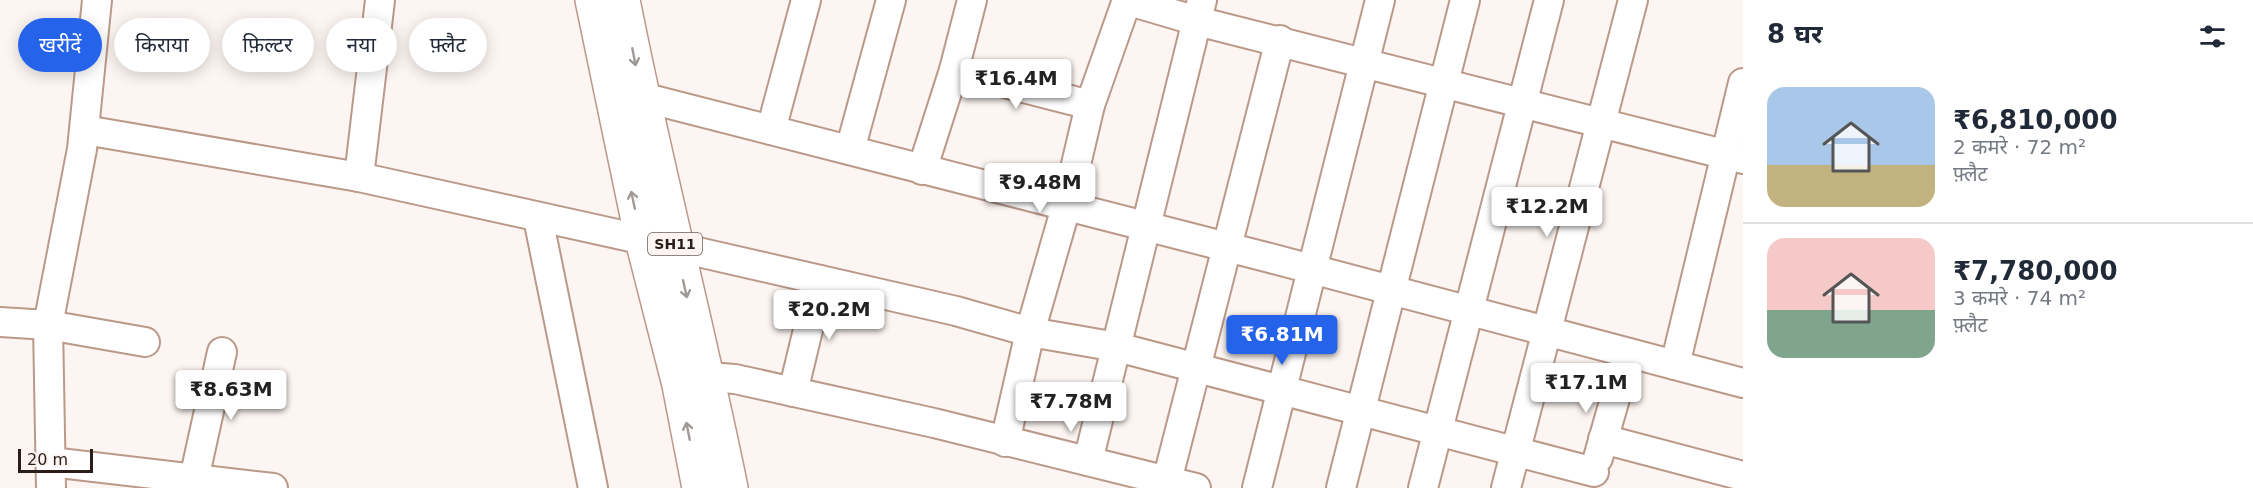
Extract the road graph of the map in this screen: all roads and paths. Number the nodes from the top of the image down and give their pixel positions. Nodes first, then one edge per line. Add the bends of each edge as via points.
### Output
1 (98, 0) edge
2 (380, 0) edge
3 (592, 0) edge
4 (623, 0) edge
5 (806, 0) edge
6 (891, 0) edge
7 (972, 0) edge
8 (1126, 0) edge
9 (1380, 0) edge
10 (1465, 0) edge
11 (1550, 0) edge
12 (1633, 0) edge
13 (1200, 10) edge
14 (1280, 40) junction
15 (1364, 61) junction
16 (954, 70) junction
17 (1444, 82) junction
18 (1743, 83) edge
19 (642, 97) junction
20 (1523, 102) junction
21 (1090, 105) junction
22 (1602, 123) junction
23 (85, 130) junction
24 (771, 130) junction
25 (850, 150) junction
26 (1734, 156) edge
27 (921, 170) junction
28 (359, 177) junction
29 (1066, 207) junction
30 (538, 219) junction
31 (1146, 227) junction
32 (642, 240) junction
33 (676, 247) junction
34 (1227, 247) junction
35 (1312, 269) junction
36 (820, 280) junction
37 (1391, 290) junction
38 (1469, 311) junction
39 (0, 322) edge
40 (48, 325) junction
41 (1547, 331) junction
42 (1030, 332) junction
43 (145, 342) dead end
44 (1118, 347) junction
45 (222, 352) dead end
46 (1628, 353) junction
47 (1675, 365) junction
48 (1196, 368) junction
49 (708, 377) junction
50 (1743, 383) edge
51 (1282, 390) junction
52 (793, 392) junction
53 (1360, 411) junction
54 (1438, 431) junction
55 (1603, 439) junction
56 (1005, 442) junction
57 (1516, 452) junction
58 (1088, 461) junction
59 (51, 475) edge
60 (1743, 476) edge
61 (194, 479) junction
62 (1592, 480) edge
63 (1167, 481) junction
64 (273, 488) edge
65 (593, 488) edge
66 (699, 488) edge
67 (731, 488) edge
68 (1196, 488) edge
69 (1257, 488) edge
70 (1341, 488) edge
71 (1423, 488) edge
72 (1506, 488) edge

1 - 23 street
2 - 28 street
32 -> 3 main road, SH11
4 -> 19 main road, SH11
5 - 24 street
6 - 25 street
7 - 16 street
8 - 13 street
8 - 21 street
9 - 15 street
10 - 17 street
11 - 20 street
12 - 22 street
13 - 14 street
13 - 31 street
14 - 15 street
14 - 34 street
15 - 17 street
15 - 35 street
16 - 21 street
16 - 27 street
17 - 20 street
17 - 37 street
18 - 26 street
19 - 24 street
19 - 33 main road, SH11
20 - 22 street
20 - 38 street
21 - 29 street
22 - 26 street
22 - 41 street
23 - 28 street
23 - 40 street
24 - 25 street
25 - 27 street
26 - 47 street
27 - 29 street
28 - 30 street
29 - 31 street
29 - 42 street
30 - 32 street
30 - 65 street
31 - 34 street
31 - 44 street
32 - 33 street
66 -> 32 main road, SH11 via 679,385
33 - 36 street
33 -> 49 main road, SH11
34 - 35 street
34 - 48 street
35 - 37 street
35 - 51 street
36 - 42 street
36 - 52 street
37 - 38 street
37 - 53 street
38 - 41 street
38 - 54 street
39 - 40 street
40 - 43 street
40 - 59 street
41 - 46 street
41 - 57 street
42 - 44 street
42 - 56 street
44 - 48 street
44 - 58 street
45 - 61 street
46 - 47 street
46 - 55 street
47 - 50 street
48 - 51 street
48 - 63 street
49 - 52 street
49 - 67 main road, SH11
51 - 53 street
51 - 69 street
52 - 56 street
53 - 54 street
53 - 70 street
54 - 57 street
54 - 71 street
55 - 60 street
55 - 62 street
56 - 58 street
57 - 62 street
57 - 72 street
58 - 63 street
59 - 61 street
61 - 64 street
63 - 68 street

